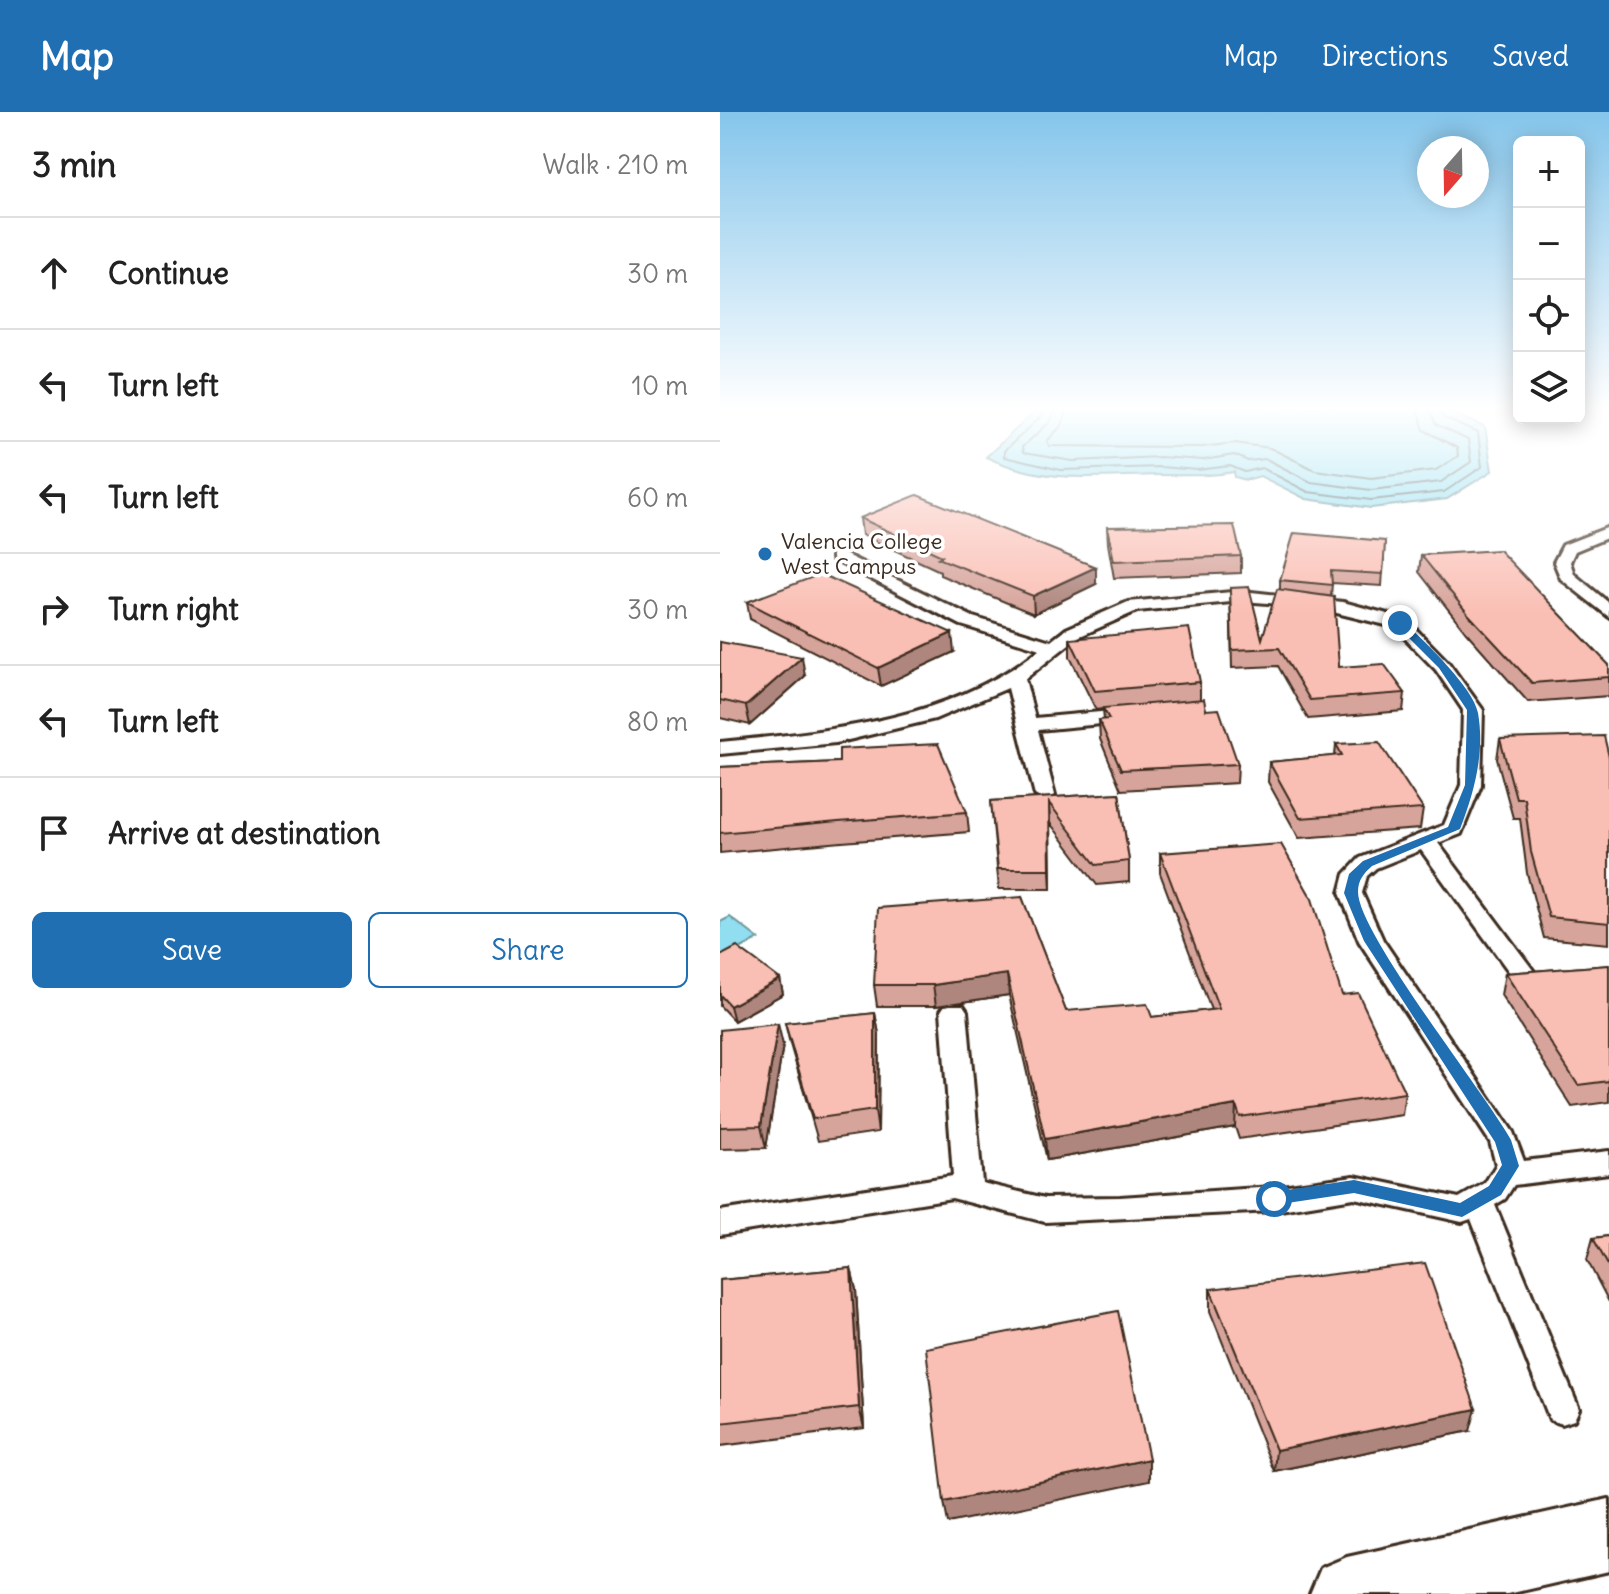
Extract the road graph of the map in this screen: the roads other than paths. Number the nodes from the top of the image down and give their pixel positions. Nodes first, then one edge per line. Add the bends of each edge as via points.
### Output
1 (1609, 532) edge
2 (838, 556) dead end
3 (1609, 612) edge
4 (1055, 648) junction
5 (1015, 678) junction
6 (1159, 713) edge
7 (1027, 725) junction
8 (720, 748) edge
9 (1045, 795) edge
10 (1427, 843) junction
11 (1524, 974) edge
12 (954, 1011) dead end
13 (1609, 1162) edge
14 (1505, 1175) junction
15 (968, 1190) junction
16 (1478, 1200) junction
17 (720, 1223) edge
18 (1562, 1409) dead end
19 (1609, 1535) edge
20 (1347, 1594) edge

1 - 3 lane via 1569,548 1562,562 1567,576
2 - 4 lane via 967,621
4 - 5 lane
4 - 10 lane via 1072,633 1134,606 1186,599 1308,601 1400,623 1442,666 1473,710 1471,785 1453,829
5 - 7 lane
5 - 8 lane via 928,715 876,728
6 - 7 lane
7 - 9 lane
10 - 11 lane
10 - 14 lane via 1368,863 1356,874 1351,893 1371,941 1503,1140 1511,1166
12 - 15 lane
13 - 14 lane
14 - 16 lane via 1495,1191
15 - 16 lane via 1045,1210 1274,1199 1354,1187 1462,1210
15 - 17 lane via 952,1187
16 - 18 lane
19 - 20 street

